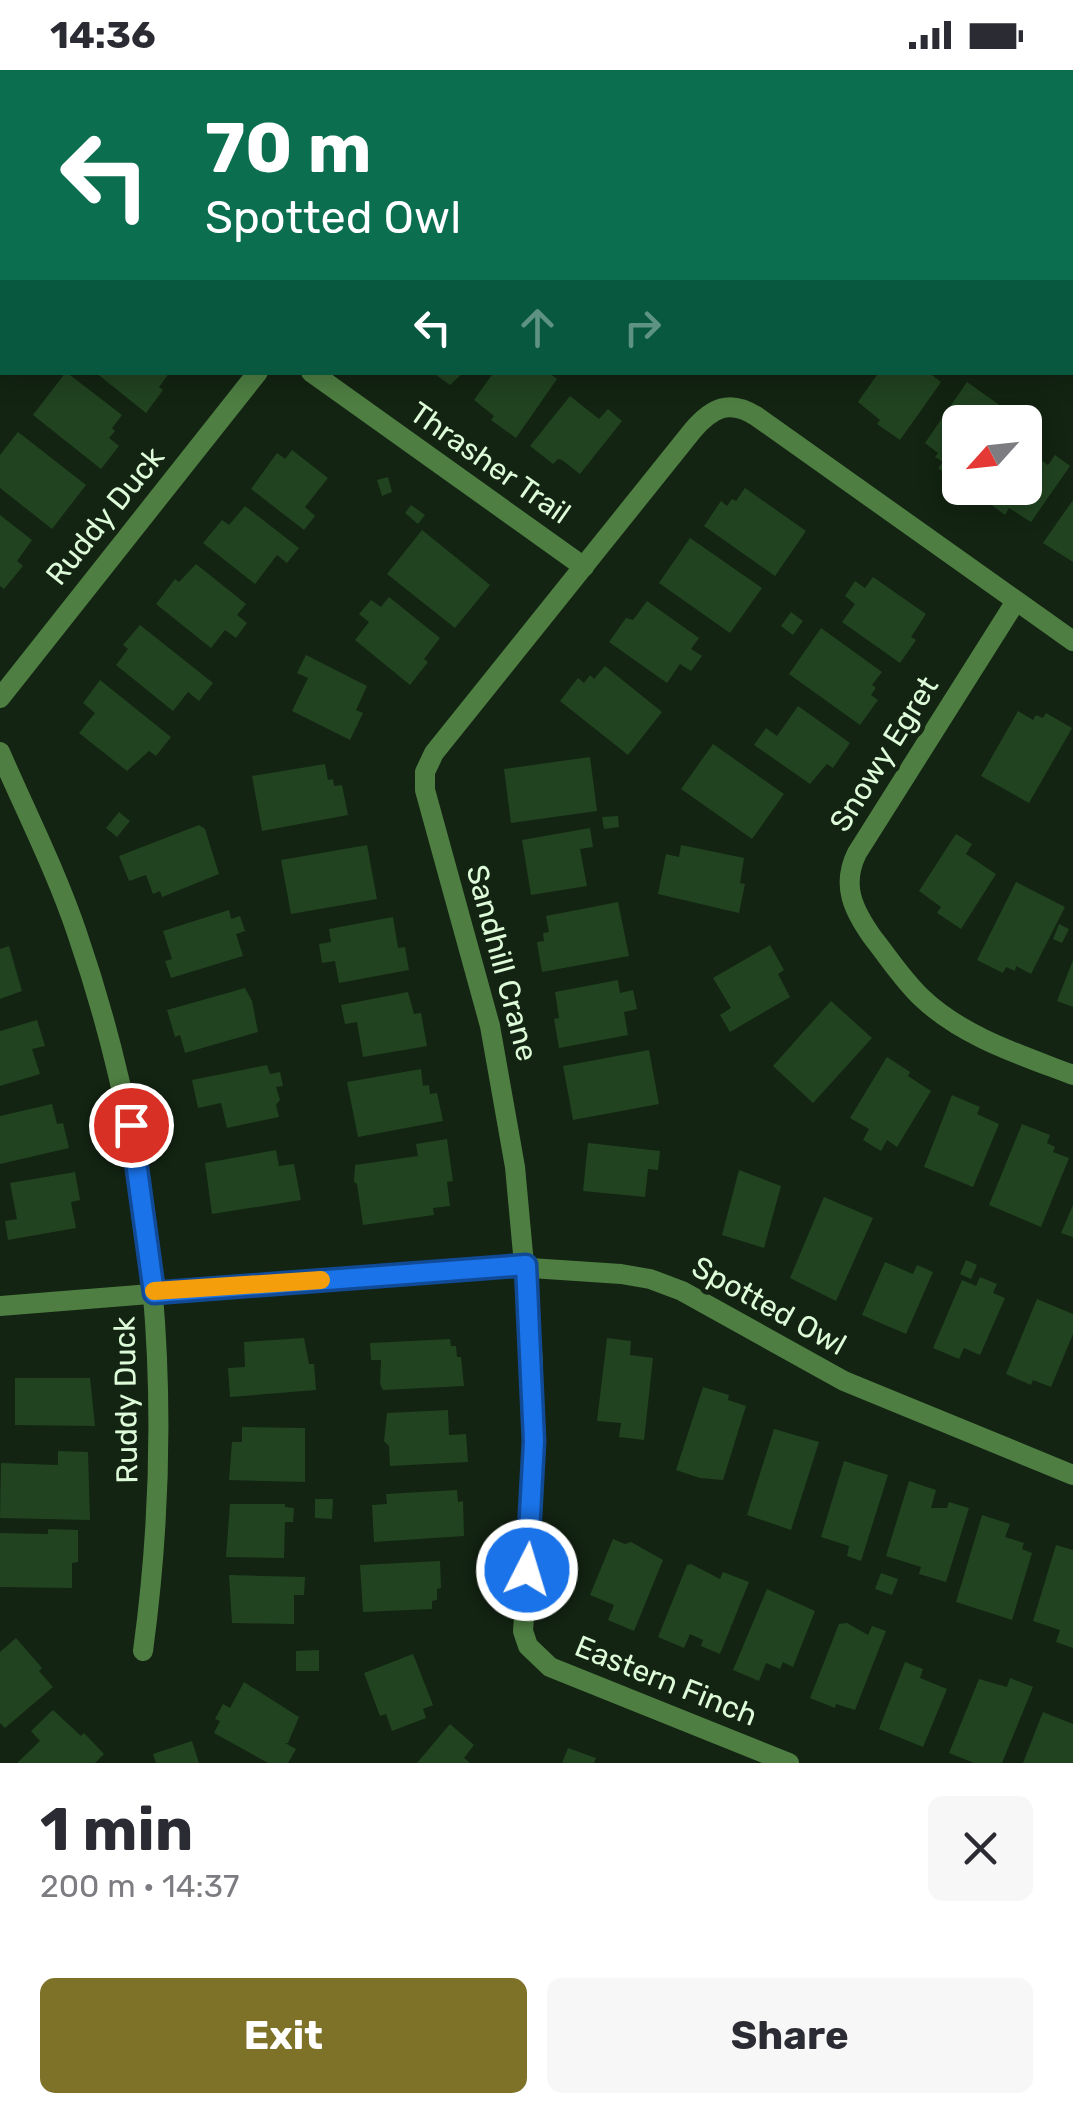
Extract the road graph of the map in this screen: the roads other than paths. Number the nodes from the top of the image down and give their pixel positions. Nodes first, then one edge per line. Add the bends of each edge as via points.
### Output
1 (256, 375) edge
2 (316, 375) edge
3 (584, 567) junction
4 (1016, 601) junction
5 (1073, 641) edge
6 (0, 698) edge
7 (0, 752) edge
8 (1073, 1075) edge
9 (526, 1265) junction
10 (154, 1293) junction
11 (0, 1306) edge
12 (1073, 1475) edge
13 (528, 1646) joint
14 (143, 1651) dead end
15 (789, 1763) edge

1 - 6 street, Ruddy Duck
2 - 3 street, Thrasher Trail
3 - 4 street, Sandhill Crane via 702,418 714,409 740,407
3 - 9 street, Sandhill Crane via 434,753 424,781 490,1026
4 - 5 street
4 - 8 street, Snowy Egret via 850,866 849,886 860,919 932,1007 997,1045
7 - 10 street, Ruddy Duck via 76,929 118,1068
9 - 10 street, Spotted Owl
9 - 12 street, Spotted Owl via 636,1276 682,1290 844,1382
9 - 13 street, Sandhill Crane via 534,1441 523,1615
10 - 11 street, Spotted Owl
10 - 14 street, Ruddy Duck via 160,1447
13 - 15 street, Eastern Finch via 550,1667

